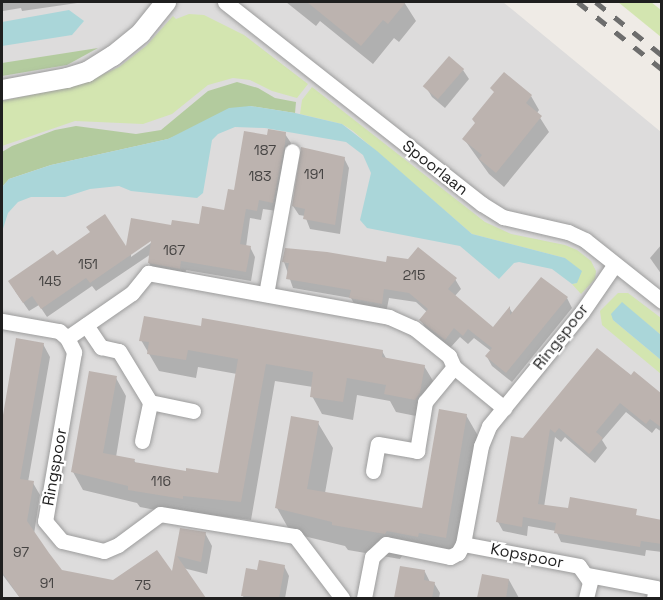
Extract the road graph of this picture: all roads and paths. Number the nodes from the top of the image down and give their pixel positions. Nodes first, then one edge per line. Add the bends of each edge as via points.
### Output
1 (166, 2) edge
2 (225, 2) edge
3 (2, 90) edge
4 (292, 151) dead end
5 (615, 264) junction
6 (266, 294) junction
7 (662, 301) edge
8 (2, 321) edge
9 (86, 325) junction
10 (67, 338) junction
11 (454, 367) junction
12 (150, 402) junction
13 (504, 408) junction
14 (193, 411) dead end
15 (142, 441) dead end
16 (373, 471) dead end
17 (464, 544) junction
18 (588, 575) junction
19 (342, 598) edge
20 (364, 598) edge
21 (586, 598) edge
22 (654, 598) edge

1 - 3 street via 141,33 87,72
2 - 5 street, Spoorlaan via 482,204 503,217 568,232
4 - 6 street
5 - 7 street, Spoorlaan
5 - 13 street, Ringspoor via 582,312
6 - 9 street via 148,273 132,293
6 - 11 street via 388,317 414,328 448,356
8 - 10 street via 59,331
9 - 10 street
9 - 12 street via 101,347 119,351
10 - 19 street, Ringspoor via 74,352 45,522 62,542 104,551 160,514 295,537
11 - 13 street
11 - 16 street via 425,402 417,451 378,444
12 - 14 street
12 - 15 street
13 - 17 street, Ringspoor via 489,426 481,446
17 - 18 street, Kopspoor via 579,566
17 - 20 street via 450,557 386,544 372,557
18 - 21 street
18 - 22 street, Kopspoor via 656,588

